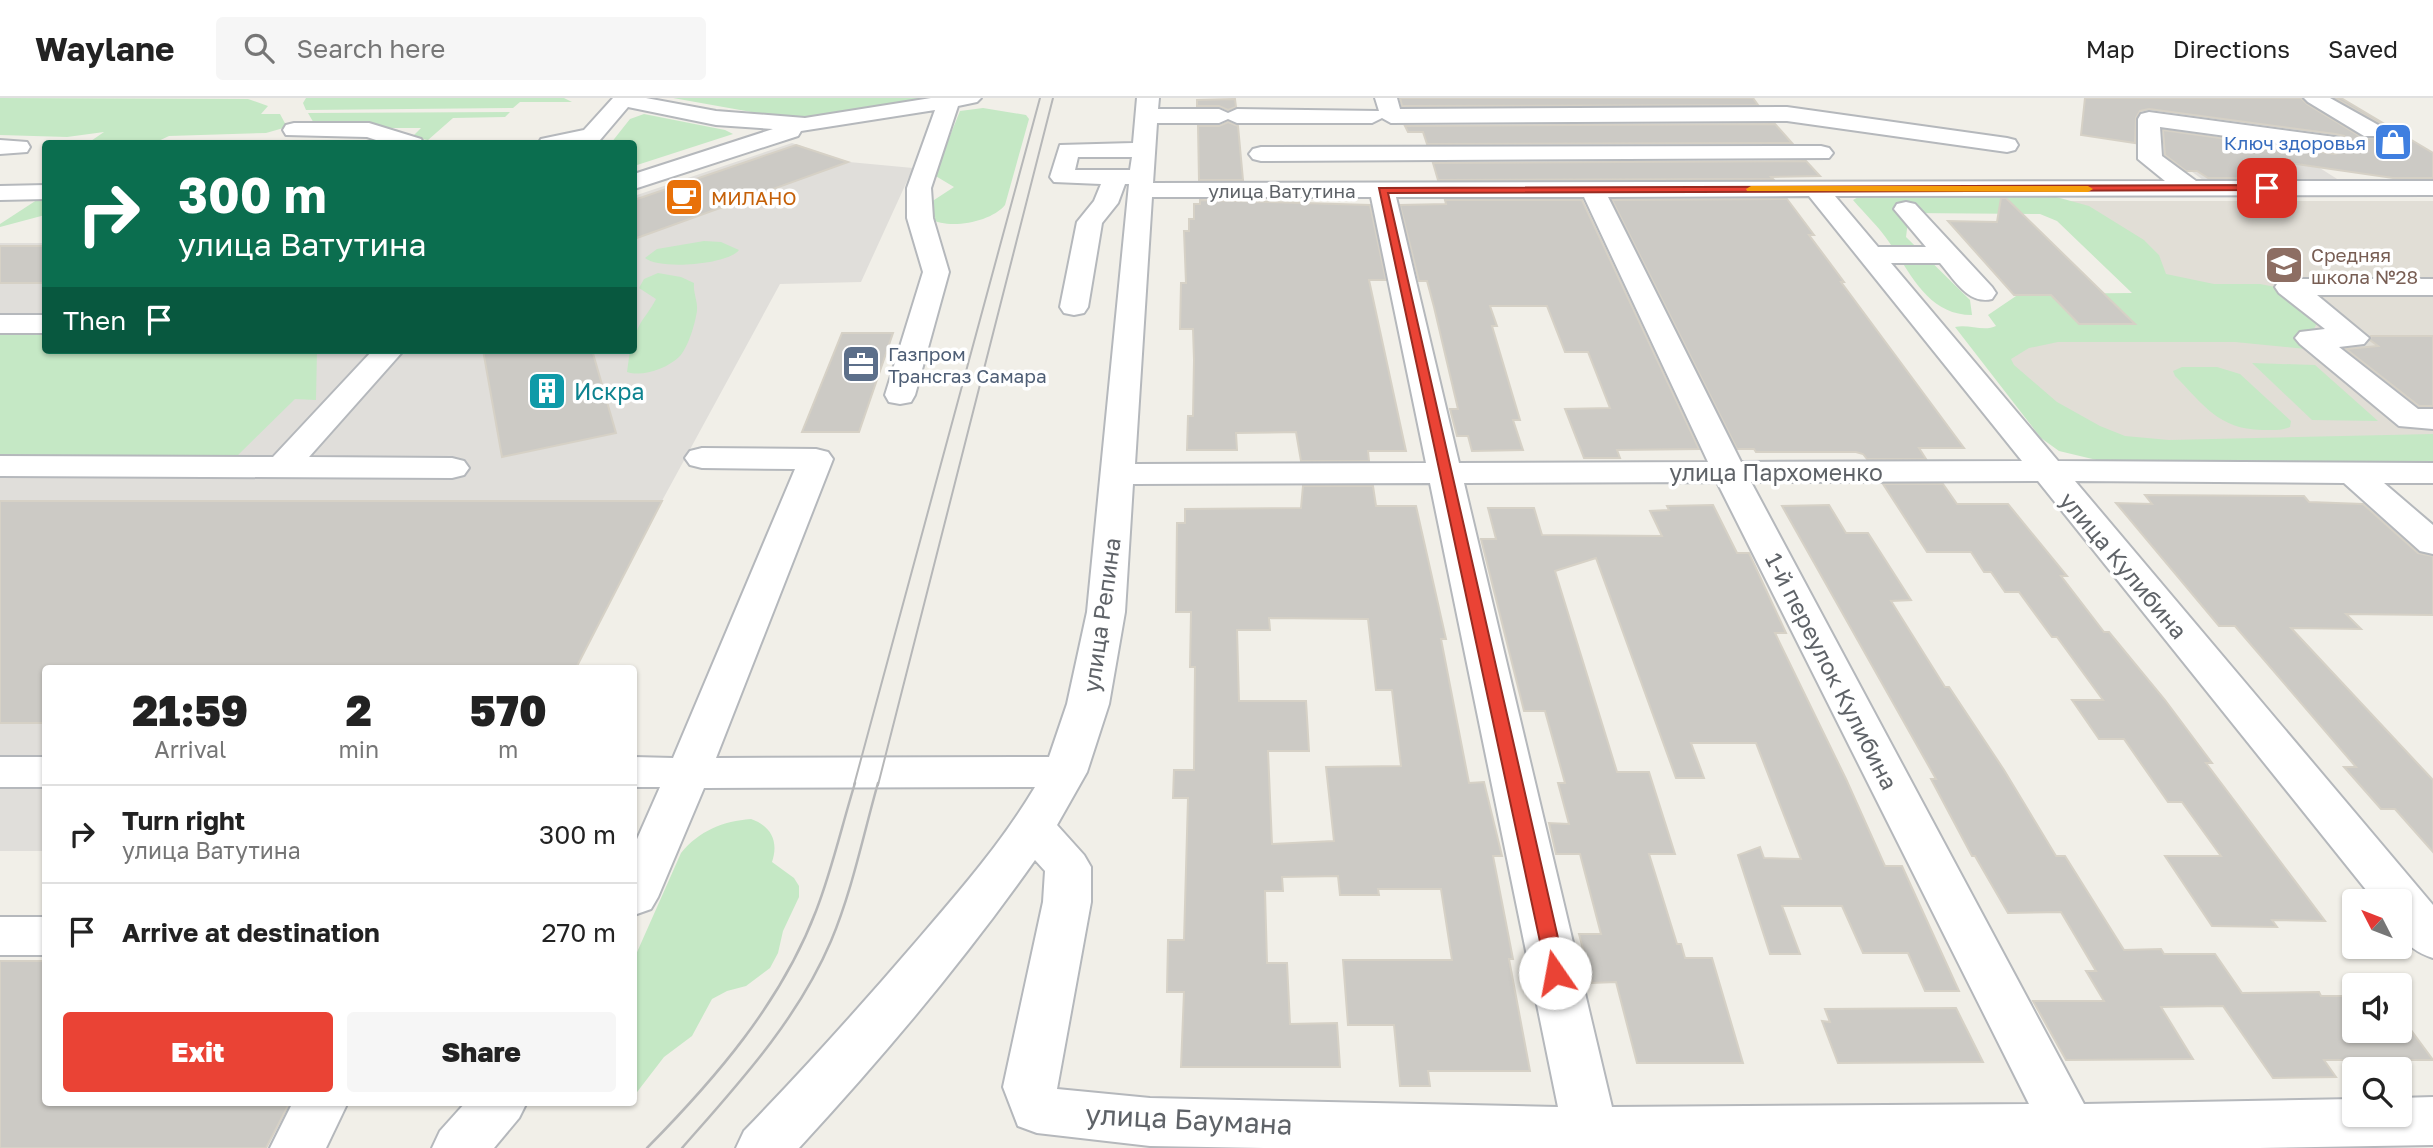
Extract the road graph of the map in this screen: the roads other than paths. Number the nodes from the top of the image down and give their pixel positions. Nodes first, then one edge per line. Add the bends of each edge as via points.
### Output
1 (1386, 98) edge
2 (2315, 98) edge
3 (624, 99) edge
4 (959, 101) edge
5 (1600, 106) edge
6 (1779, 106) edge
7 (1147, 107) edge
8 (1238, 116) junction
9 (1372, 116) dead end
10 (806, 125) junction
11 (2372, 131) dead end
12 (590, 139) edge
13 (278, 140) edge
14 (400, 140) edge
15 (2007, 145) dead end
16 (1821, 153) junction
17 (1412, 154) junction
18 (1261, 155) junction
19 (1135, 173) junction
20 (2159, 180) dead end
21 (637, 181) edge
22 (2190, 188) junction
23 (2370, 188) junction
24 (2433, 188) edge
25 (1816, 189) junction
26 (1854, 189) junction
27 (2093, 189) junction
28 (1262, 190) junction
29 (1382, 190) junction
30 (1422, 190) junction
31 (1593, 190) junction
32 (42, 192) edge
33 (0, 193) edge
34 (1906, 209) dead end
35 (1870, 255) junction
36 (1947, 255) junction
37 (2433, 287) edge
38 (1982, 293) dead end
39 (1074, 307) dead end
40 (0, 324) edge
41 (42, 324) edge
42 (385, 354) edge
43 (900, 395) dead end
44 (2433, 419) edge
45 (702, 458) dead end
46 (0, 466) edge
47 (282, 467) junction
48 (452, 468) dead end
49 (2046, 471) junction
50 (1729, 472) junction
51 (1447, 473) junction
52 (2433, 473) edge
53 (1119, 474) junction
54 (2354, 474) junction
55 (2433, 543) edge
56 (0, 772) edge
57 (42, 772) edge
58 (637, 772) edge
59 (1065, 772) junction
60 (688, 773) junction
61 (1033, 828) junction
62 (637, 890) edge
63 (0, 936) edge
64 (42, 936) edge
65 (2433, 939) edge
66 (319, 1106) edge
67 (497, 1106) edge
68 (2433, 1121) edge
69 (1177, 1135) edge
70 (2074, 1138) edge
71 (1592, 1140) edge
72 (298, 1148) edge
73 (460, 1148) edge
74 (764, 1148) edge

1 - 5 street via 1391,116
2 - 11 street
3 - 10 street via 716,118
3 - 12 street
4 - 10 street
4 - 43 street via 919,188 920,218 936,272
5 - 6 street
6 - 15 street
6 - 16 street
7 - 8 street
7 - 19 street, улица Репина
8 - 9 street
8 - 18 street
10 - 21 street
13 - 14 street via 295,120 369,130
16 - 17 street
16 - 26 street
17 - 18 street
17 - 30 street
18 - 28 street
19 - 28 street, улица Ватутина
19 - 39 street via 1090,222
19 - 53 street, улица Репина
20 - 27 street via 2094,180
22 - 23 street, улица Ватутина
22 - 23 street via 2150,159 2149,119 2333,148 2336,171
22 - 27 street, улица Ватутина
23 - 24 street, улица Ватутина
25 - 26 street, улица Ватутина
25 - 31 street, улица Ватутина
25 - 35 street, улица Кулибина
26 - 27 street, улица Ватутина
28 - 29 street, улица Ватутина
29 - 30 street, улица Ватутина
29 - 51 street
30 - 31 street, улица Ватутина
31 - 50 street, 1-й переулок Кулибина
32 - 33 street
34 - 36 street
35 - 36 street
35 - 49 street, улица Кулибина
36 - 38 street
37 - 44 street via 2289,287 2354,338 2311,338 2410,419
40 - 41 street
42 - 47 street
45 - 60 street via 816,459
46 - 47 street
47 - 48 street
49 - 50 street, улица Пархоменко
49 - 54 street, улица Пархоменко
49 - 65 street, улица Кулибина
50 - 51 street, улица Пархоменко
50 - 70 street, 1-й переулок Кулибина
51 - 53 street, улица Пархоменко
51 - 71 street
52 - 54 street, улица Пархоменко
53 - 59 street, улица Репина via 1106,612 1088,704
54 - 55 street
56 - 57 street
58 - 60 street
59 - 60 street
59 - 61 street, улица Репина
60 - 62 street
61 - 69 street, улица Баумана via 1068,867 1067,902 1030,1087 1037,1110
61 - 74 street, улица Репина via 915,981
63 - 64 street
66 - 72 street
67 - 73 street
68 - 70 street, улица Баумана
69 - 71 street, улица Баумана
70 - 71 street, улица Баумана

